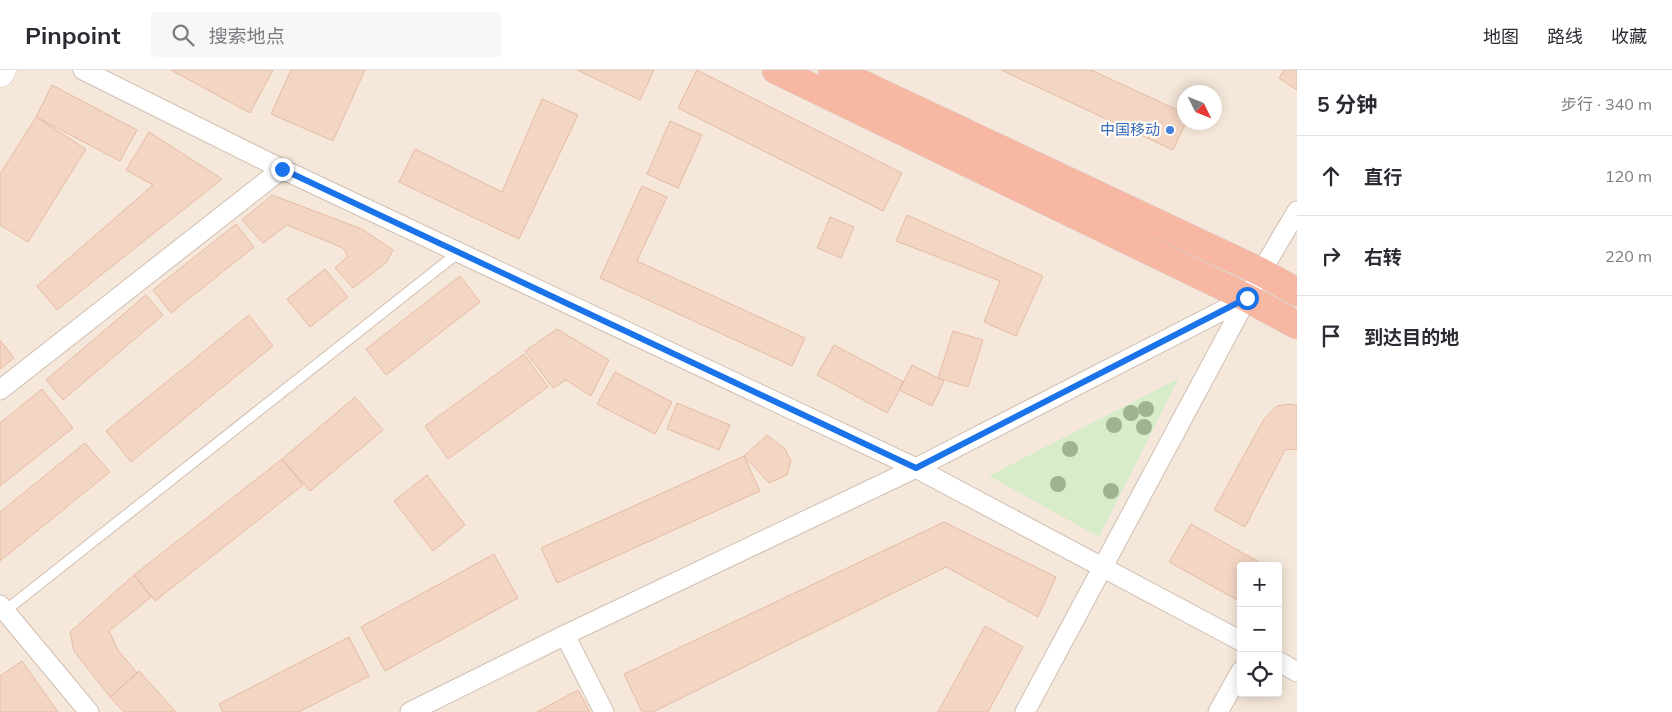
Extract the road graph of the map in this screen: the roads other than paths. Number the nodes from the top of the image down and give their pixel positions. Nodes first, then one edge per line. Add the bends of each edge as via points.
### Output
1 (83, 70) edge
2 (776, 70) edge
3 (832, 70) edge
4 (282, 169) junction
5 (1297, 211) edge
6 (459, 252) junction
7 (1261, 272) junction
8 (1297, 292) edge
9 (1247, 298) junction
10 (1297, 325) edge
11 (0, 390) edge
12 (916, 468) junction
13 (1103, 567) junction
14 (2, 608) edge
15 (565, 636) junction
16 (1237, 639) edge
17 (1282, 664) edge
18 (1297, 672) edge
19 (1237, 678) edge
20 (89, 712) edge
21 (410, 712) edge
22 (604, 712) edge
23 (1024, 712) edge
24 (1218, 712) edge

1 - 4 street
2 - 9 highway
3 - 7 highway
4 - 6 street
4 - 11 street
5 - 7 street
6 - 12 street
6 - 14 lane
7 - 8 highway
7 - 9 street
9 - 10 highway
9 - 12 street
9 - 13 street
12 - 13 street
12 - 15 street
13 - 16 street
13 - 23 street
14 - 20 street
15 - 21 street
15 - 22 street
17 - 18 street
19 - 24 street

